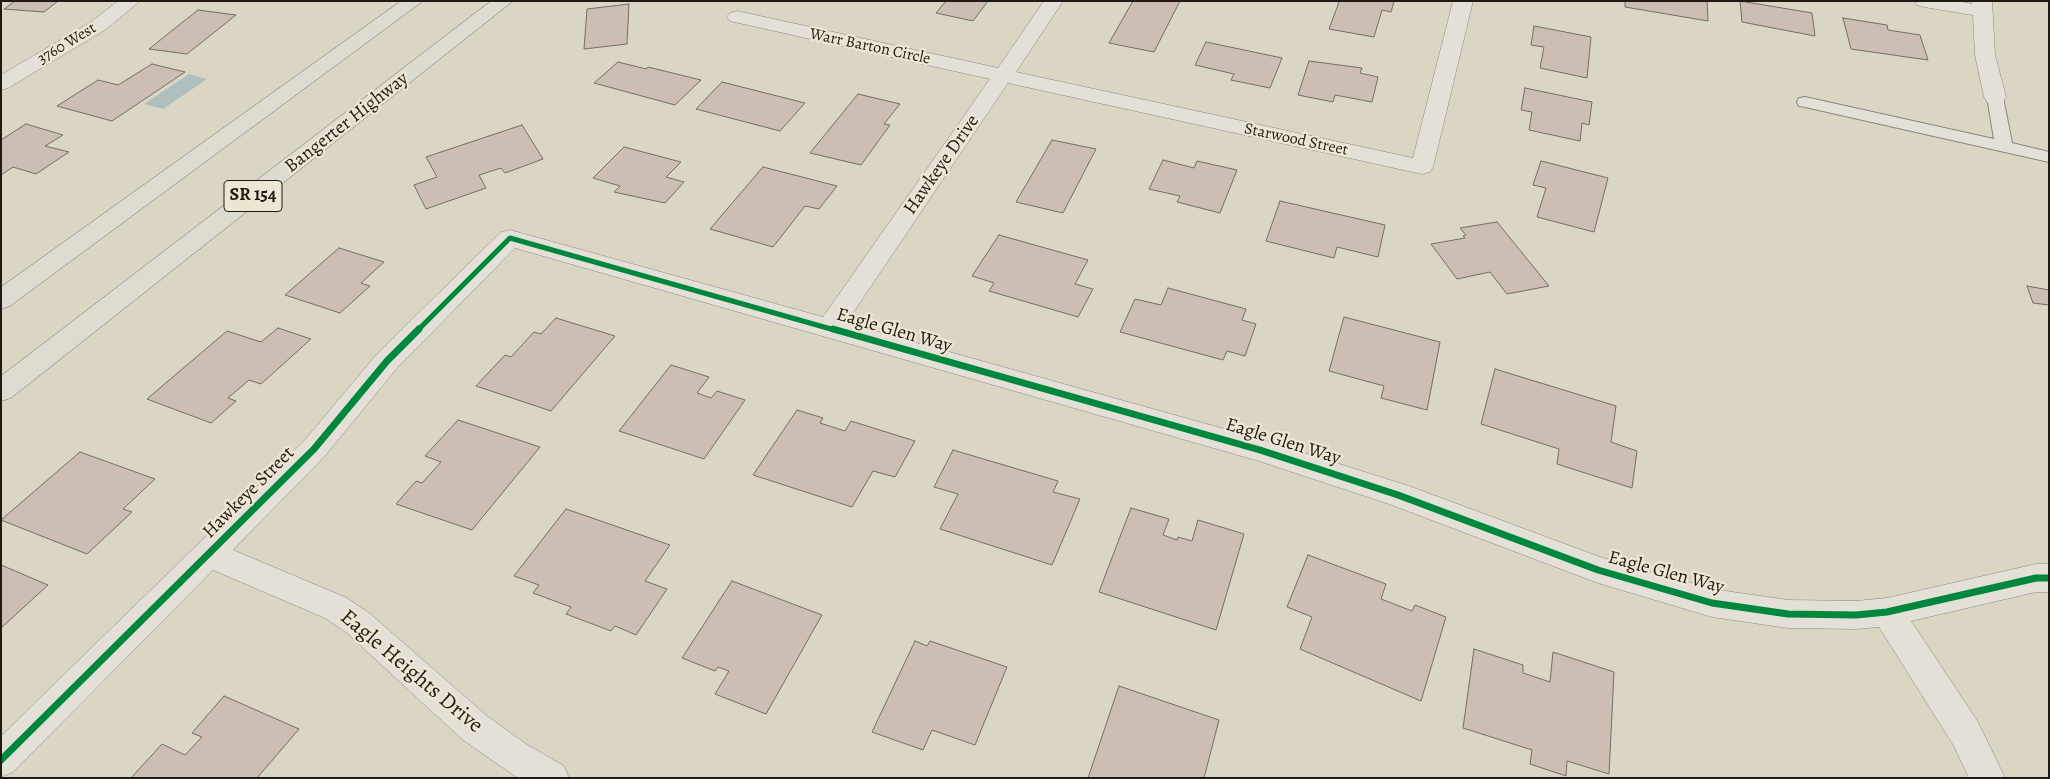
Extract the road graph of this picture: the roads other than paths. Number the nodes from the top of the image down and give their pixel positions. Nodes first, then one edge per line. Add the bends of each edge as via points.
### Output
1 (131, 1) edge
2 (414, 1) edge
3 (504, 1) edge
4 (1054, 1) edge
5 (1462, 1) edge
6 (1924, 1) edge
7 (1982, 6) edge
8 (737, 17) dead end
9 (1002, 76) junction
10 (1, 84) edge
11 (1996, 97) joint
12 (1805, 102) dead end
13 (2004, 147) junction
14 (2049, 157) edge
15 (510, 238) joint
16 (1, 300) edge
17 (829, 328) junction
18 (1, 392) edge
19 (209, 554) junction
20 (2049, 578) edge
21 (1887, 612) junction
22 (1, 760) edge
23 (551, 778) edge
24 (1987, 778) edge

1 - 10 street, 3760 West via 98,26
2 - 16 highway
3 - 18 highway, Bangerter Highway / SR 154
4 - 9 street, Hawkeye Drive
5 - 9 street, Starwood Street via 1422,168
6 - 7 street
7 - 11 street via 1985,55
8 - 9 street, Warr Barton Circle
9 - 17 street, Hawkeye Drive
11 - 13 lane
12 - 13 lane
13 - 14 lane
15 - 17 street, Eagle Glen Way
15 - 19 street, Hawkeye Street via 387,361 314,449
17 - 21 street, Eagle Glen Way via 1330,471 1560,557 1672,592 1741,608 1788,614
19 - 22 street, Hawkeye Street
19 - 23 street, Eagle Heights Drive via 310,596 351,618 475,728
20 - 21 street, Eagle Glen Way via 2027,580
21 - 24 street via 1966,734

